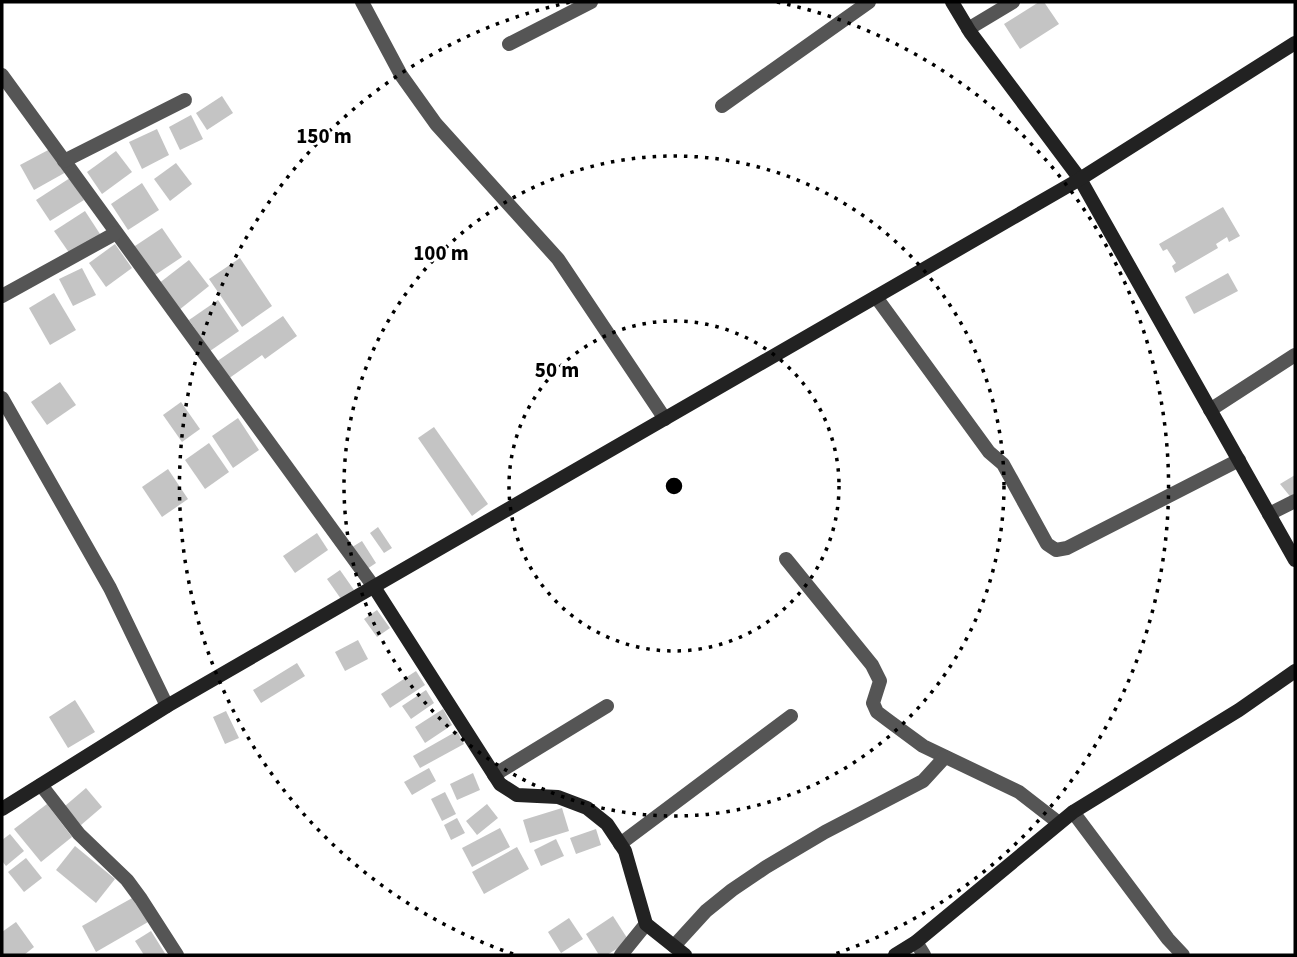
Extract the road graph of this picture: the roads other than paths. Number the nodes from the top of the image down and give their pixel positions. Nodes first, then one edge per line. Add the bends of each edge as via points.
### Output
1 (362, 2) edge
2 (591, 2) edge
3 (869, 2) edge
4 (952, 2) edge
5 (1013, 2) edge
6 (968, 29) junction
7 (1295, 43) edge
8 (509, 44) dead end
9 (2, 75) edge
10 (185, 100) dead end
11 (722, 106) dead end
12 (64, 161) junction
13 (1080, 179) junction
14 (116, 233) junction
15 (2, 296) edge
16 (876, 297) junction
17 (1295, 355) edge
18 (2, 398) edge
19 (1210, 410) junction
20 (665, 419) junction
21 (1239, 460) junction
22 (1295, 501) edge
23 (1269, 514) junction
24 (786, 559) dead end
25 (1295, 560) edge
26 (374, 587) junction
27 (1295, 671) edge
28 (167, 706) junction
29 (607, 706) dead end
30 (791, 716) dead end
31 (945, 757) junction
32 (494, 775) junction
33 (41, 785) junction
34 (2, 809) edge
35 (1073, 812) junction
36 (1059, 824) junction
37 (620, 844) junction
38 (646, 924) junction
39 (916, 942) junction
40 (679, 951) edge
41 (177, 955) edge
42 (621, 955) edge
43 (895, 955) edge
44 (924, 955) edge
45 (1183, 955) edge

1 - 20 street via 401,75 436,124 558,260
2 - 8 street
3 - 11 street
4 - 6 street
5 - 6 street
6 - 13 street
7 - 13 street
9 - 12 street
10 - 12 street
12 - 14 street
13 - 16 street
13 - 19 street
14 - 15 street
14 - 26 street
16 - 20 street
16 - 21 street via 989,452 1003,464 1047,544 1056,550
17 - 19 street
18 - 28 street via 110,588
19 - 21 street
20 - 26 street
21 - 23 street
22 - 23 street
23 - 25 street
24 - 31 street via 872,665 880,681 873,703 877,712
26 - 28 street
26 - 32 street
27 - 35 street
28 - 33 street
29 - 32 street
30 - 37 street
31 - 36 street via 1019,792
31 - 40 street via 923,781 825,832 732,890 706,911
32 - 37 street via 517,795 558,797 587,808 607,824
33 - 34 street
33 - 41 street via 79,834 134,889
35 - 36 street
35 - 45 street
36 - 39 street
37 - 38 street
38 - 40 street
38 - 42 street
39 - 43 street
39 - 44 street

